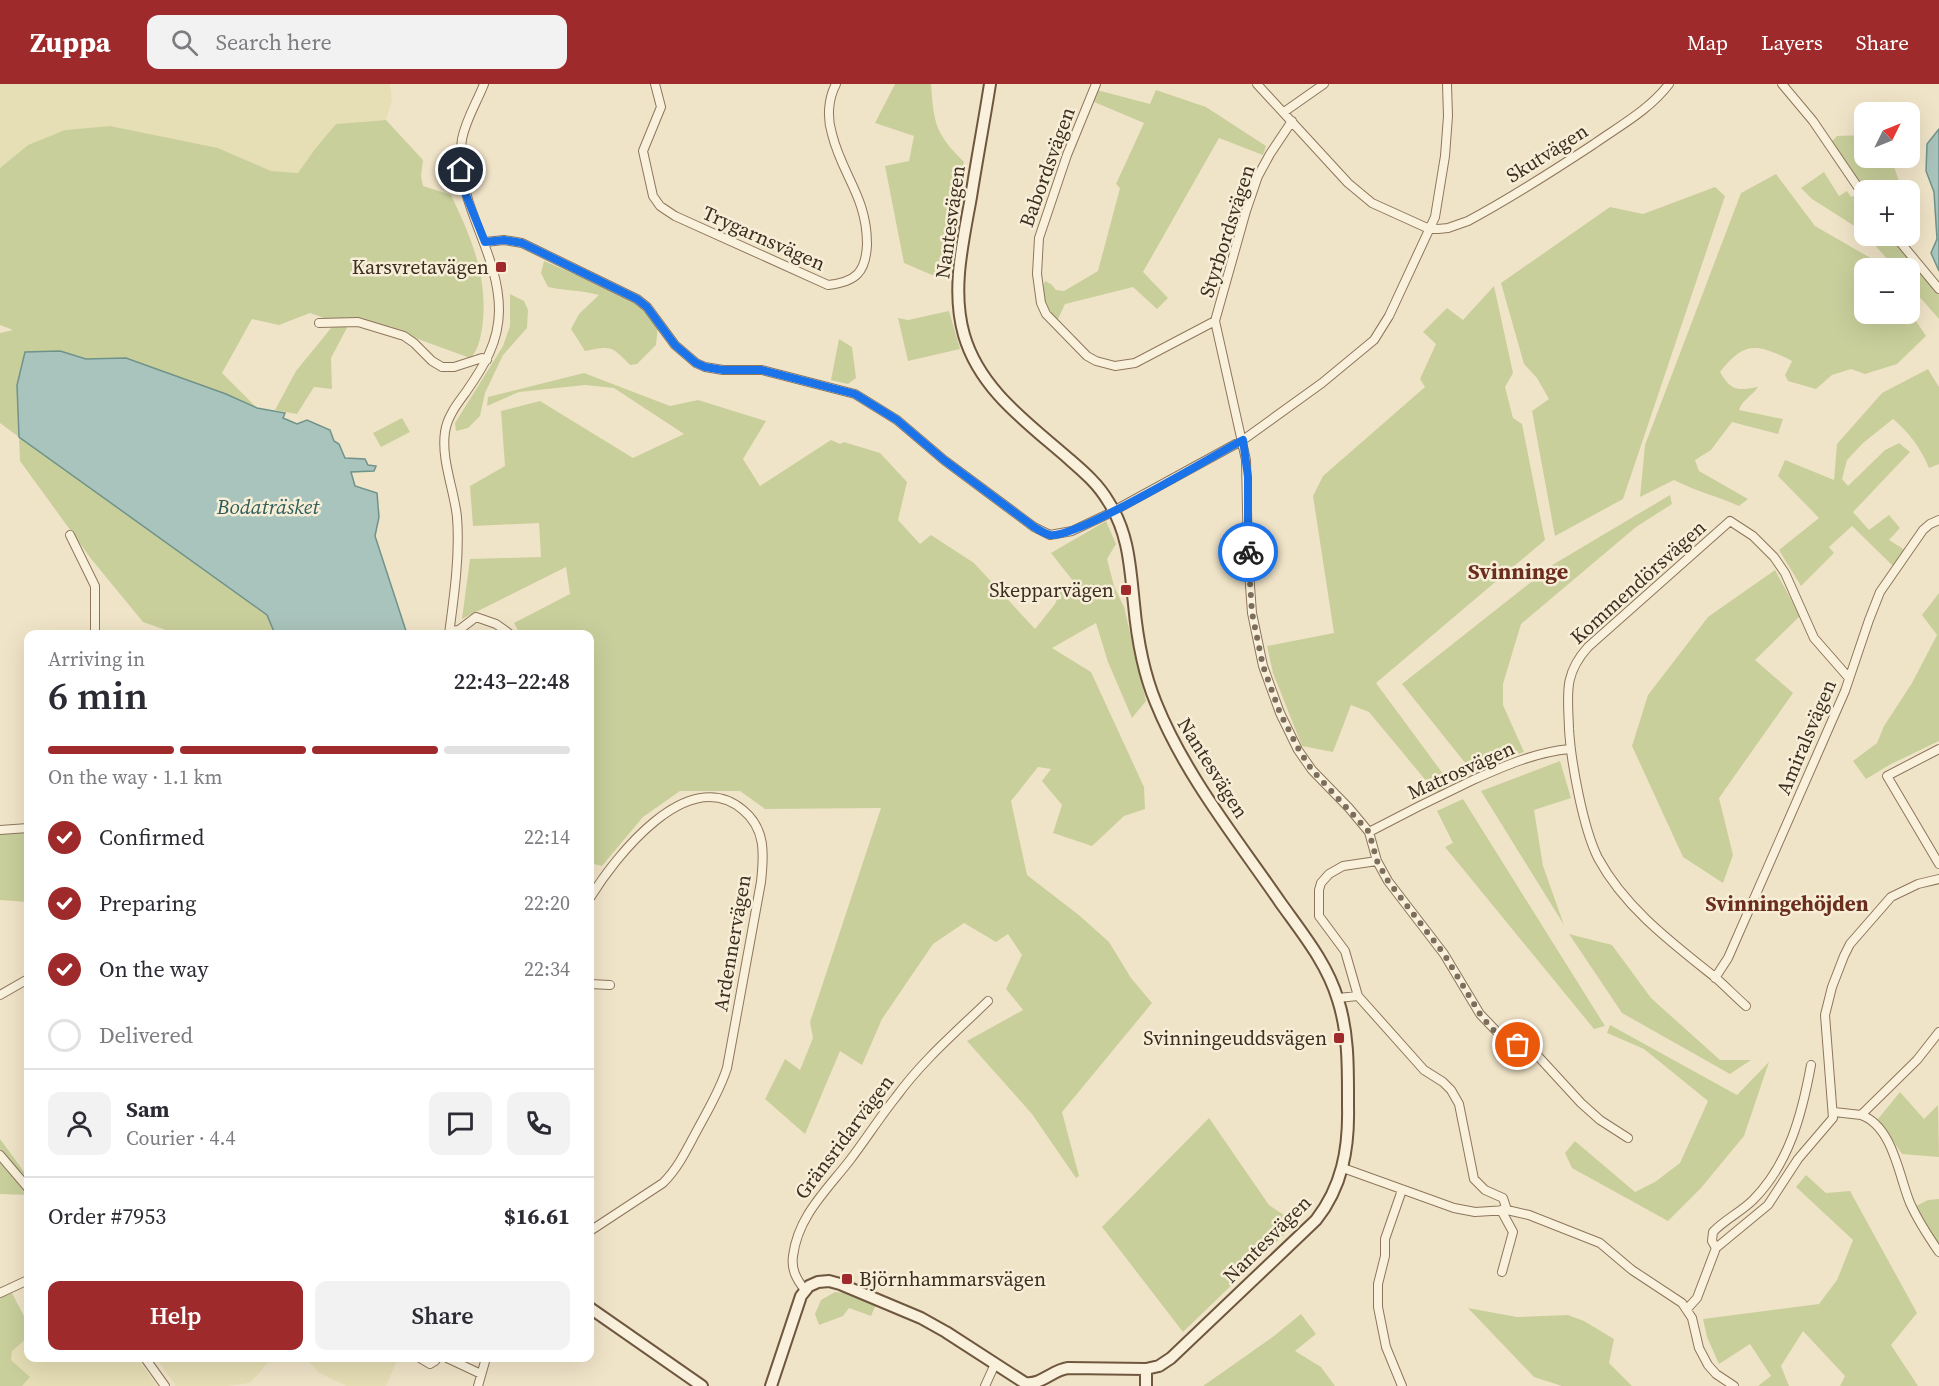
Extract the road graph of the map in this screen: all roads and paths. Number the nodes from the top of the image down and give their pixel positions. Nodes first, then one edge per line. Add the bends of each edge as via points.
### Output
1 (484, 84) edge
2 (655, 84) edge
3 (836, 84) edge
4 (990, 84) edge
5 (1096, 84) edge
6 (1257, 84) edge
7 (1324, 84) edge
8 (1447, 84) edge
9 (1670, 84) edge
10 (1782, 84) edge
11 (1284, 112) junction
12 (1292, 121) junction
13 (1854, 180) edge
14 (1431, 228) junction
15 (485, 242) junction
16 (1903, 246) edge
17 (1939, 289) edge
18 (1215, 321) junction
19 (319, 323) dead end
20 (487, 360) junction
21 (1243, 440) junction
22 (1114, 510) junction
23 (1939, 520) edge
24 (70, 535) dead end
25 (94, 630) edge
26 (450, 630) edge
27 (459, 630) edge
28 (504, 630) edge
29 (1849, 678) junction
30 (1570, 749) junction
31 (1939, 750) edge
32 (24, 828) edge
33 (0, 830) edge
34 (1369, 832) junction
35 (1937, 853) edge
36 (1377, 861) junction
37 (1939, 864) edge
38 (1939, 879) edge
39 (594, 892) edge
40 (1715, 978) junction
41 (24, 981) edge
42 (594, 984) edge
43 (610, 985) dead end
44 (0, 995) edge
45 (1358, 996) junction
46 (1338, 998) junction
47 (988, 1001) dead end
48 (1746, 1006) dead end
49 (1939, 1032) edge
50 (1811, 1065) dead end
51 (1834, 1112) junction
52 (1861, 1115) junction
53 (1628, 1138) dead end
54 (0, 1155) edge
55 (1343, 1168) junction
56 (24, 1183) edge
57 (1402, 1190) junction
58 (1504, 1210) junction
59 (594, 1228) edge
60 (1716, 1248) junction
61 (1939, 1252) edge
62 (1502, 1272) dead end
63 (24, 1282) edge
64 (805, 1290) junction
65 (0, 1293) edge
66 (1687, 1309) junction
67 (594, 1311) edge
68 (148, 1362) edge
69 (456, 1362) edge
70 (485, 1362) edge
71 (994, 1364) junction
72 (1146, 1369) junction
73 (481, 1374) junction
74 (1029, 1385) edge
75 (165, 1386) edge
76 (478, 1386) edge
77 (702, 1386) edge
78 (771, 1386) edge
79 (985, 1386) edge
80 (1146, 1386) edge
81 (1402, 1386) edge
82 (1734, 1386) edge

1 - 15 street via 467,122 460,155 466,195
2 - 3 street, Trygarnsvägen via 661,107 643,152 653,196 660,206 828,285 852,279 861,272 866,260 864,213 831,134 829,109
4 - 22 street, Nantesvägen via 959,272 958,299 964,335 981,373 1000,398 1089,477
5 - 18 street, Babordsvägen via 1039,238 1037,274 1046,314 1087,356 1115,366 1135,363
6 - 11 street
7 - 11 street
8 - 14 street via 1445,156
9 - 14 street, Skutvägen via 1639,114 1475,218 1448,228
10 - 13 street
11 - 12 street
12 - 14 street via 1363,196
12 - 18 street, Styrbordsvägen via 1258,176
14 - 21 street via 1374,340
15 - 20 street via 495,274 499,309
15 - 22 street via 522,243 637,299 675,345 705,367 762,370 855,394 897,420 944,460 1050,535 1072,531
16 - 17 street
18 - 21 street
19 - 20 street via 358,322 400,335 442,367
20 - 26 street via 451,414 445,434 457,525
21 - 22 street
21 - 34 street via 1248,477 1252,613 1263,666 1299,750 1312,770
22 - 46 street, Nantesvägen via 1130,555 1145,668 1166,727 1186,764 1323,964
23 - 29 street, Amiralsvägen via 1923,530 1880,592
24 - 25 street via 95,586
27 - 28 street via 476,617
29 - 30 street, Kommendörsvägen via 1814,638 1781,566 1753,536 1730,521 1576,660 1568,685
29 - 40 street, Amiralsvägen via 1728,958
30 - 34 street, Matrosvägen via 1509,764
30 - 40 street, Kommendörsvägen via 1587,828 1606,872 1656,928
31 - 35 street via 1887,776
32 - 33 street
34 - 36 street
35 - 37 street
36 - 45 street via 1337,868 1324,878 1318,890 1319,916 1345,951
36 - 53 street via 1395,893 1444,954 1488,1024 1536,1054 1581,1103
38 - 51 street via 1917,884 1892,897 1844,956 1825,1015
39 - 59 street, Ardennervägen via 640,835 688,801 706,797 729,801 750,816 759,830 764,853 761,882 721,1088 679,1164 663,1183
40 - 48 street, Kommendörsvägen
41 - 44 street
42 - 43 street
45 - 46 street
45 - 58 street via 1424,1070 1451,1090 1459,1104 1474,1179 1485,1190 1503,1198
46 - 55 street, Nantesvägen via 1348,1064 1348,1128
47 - 64 street, Gränsridarvägen via 927,1061 814,1202 798,1234 793,1256 794,1272
49 - 52 street via 1917,1060
50 - 60 street via 1791,1144 1752,1201 1713,1232
51 - 52 street
51 - 60 street via 1831,1122 1798,1159 1768,1205
52 - 61 street via 1872,1122 1890,1147 1914,1212
54 - 56 street
55 - 57 street
55 - 72 street, Nantesvägen via 1332,1196 1316,1220 1171,1358
57 - 58 street via 1466,1211
57 - 81 street via 1385,1239 1378,1307 1386,1347
58 - 62 street via 1513,1232
58 - 66 street via 1529,1215 1600,1244
60 - 66 street via 1697,1298
63 - 65 street
64 - 71 street via 823,1281 848,1288 921,1318
64 - 78 street
66 - 82 street via 1703,1358
67 - 77 street
68 - 75 street
69 - 73 street
70 - 73 street
71 - 74 street
71 - 79 street
72 - 74 street via 1061,1369
72 - 80 street
73 - 76 street

